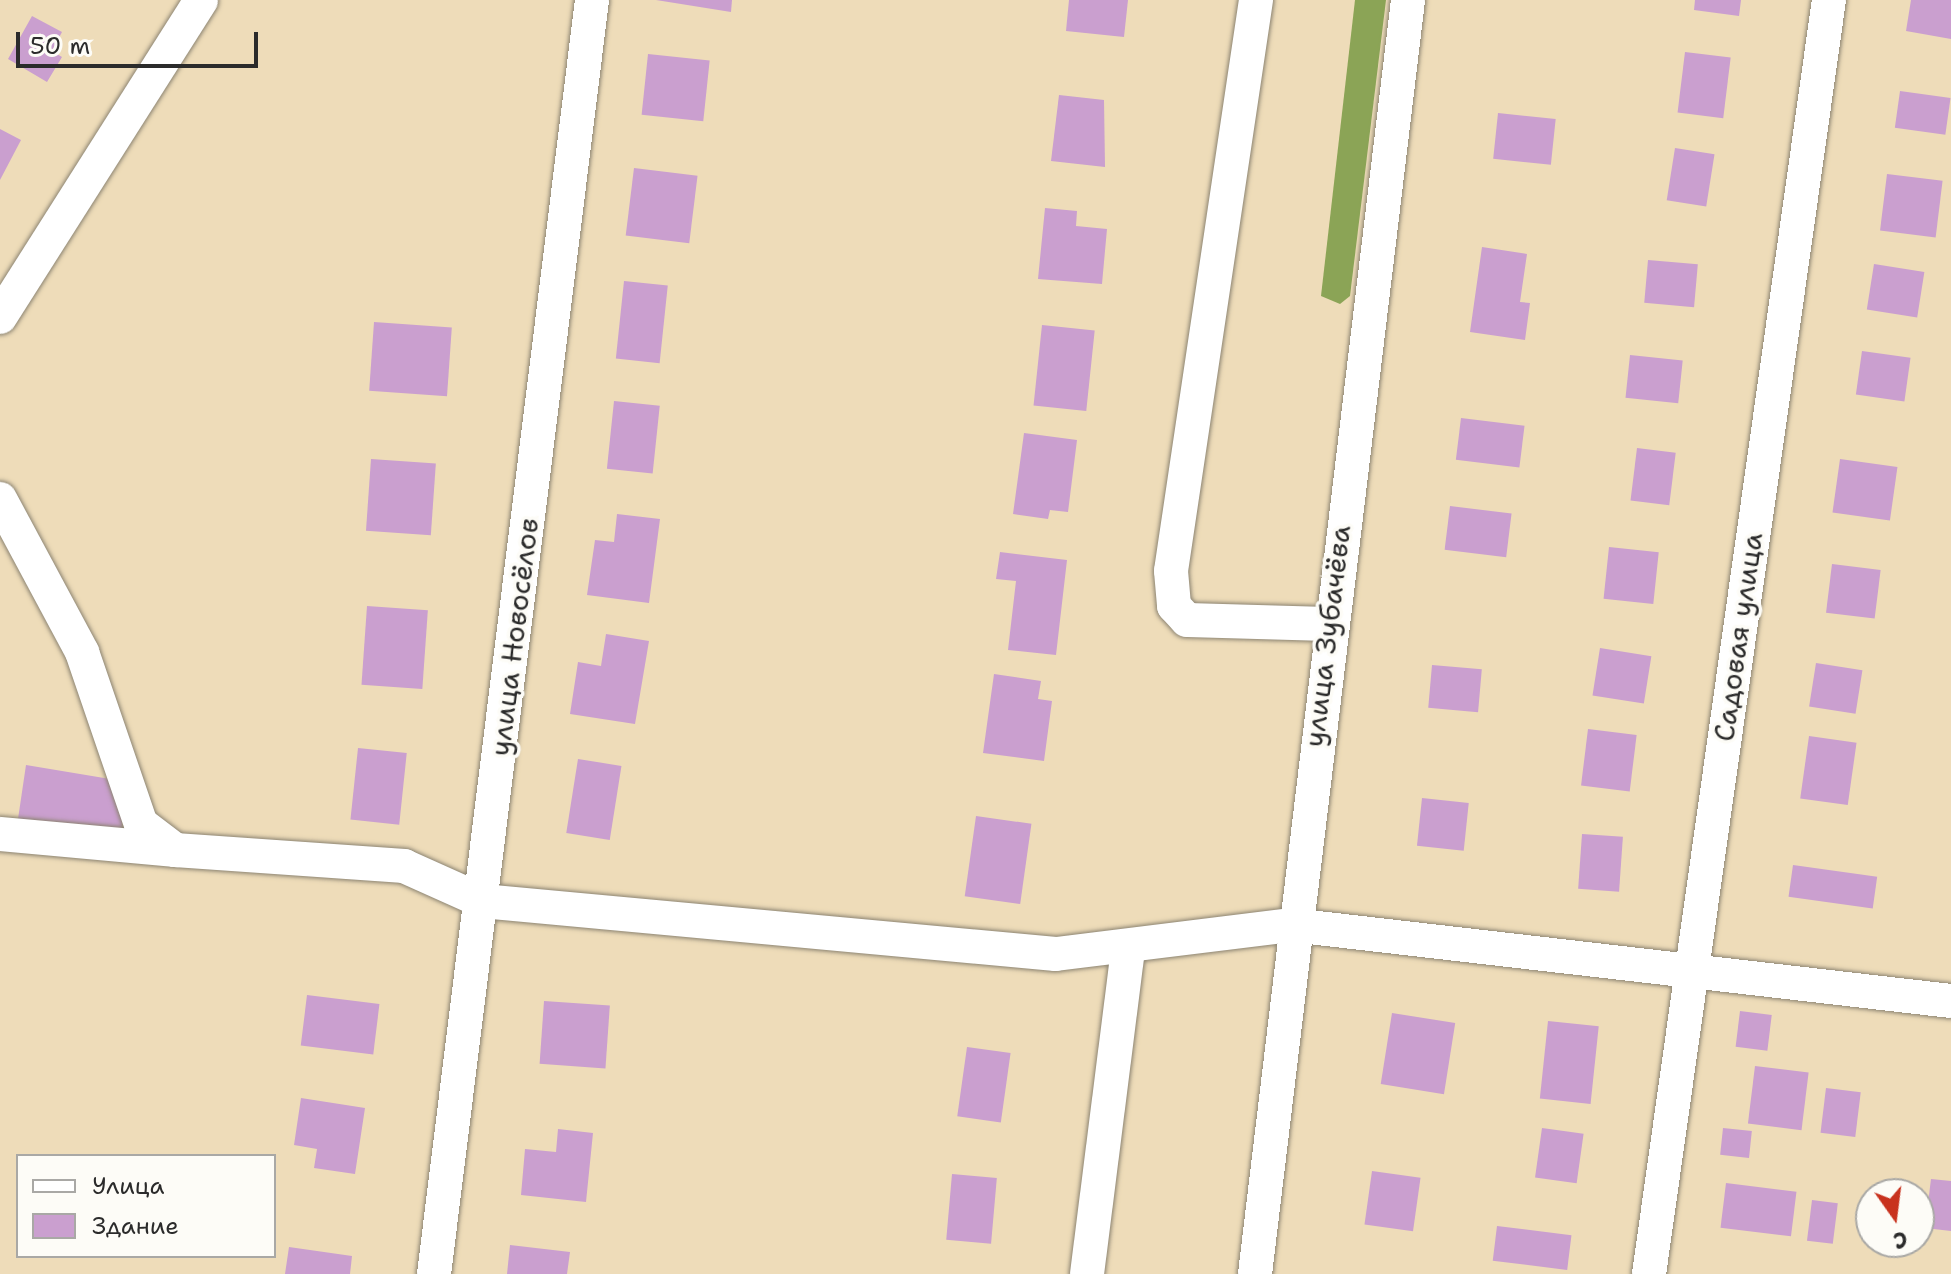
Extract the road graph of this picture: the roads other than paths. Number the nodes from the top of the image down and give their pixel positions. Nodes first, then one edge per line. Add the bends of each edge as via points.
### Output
1 (201, 0) edge
2 (592, 0) edge
3 (1256, 0) edge
4 (1408, 0) edge
5 (1829, 0) edge
6 (1, 317) edge
7 (0, 499) edge
8 (1328, 624) junction
9 (0, 834) edge
10 (175, 850) junction
11 (482, 901) junction
12 (1292, 925) junction
13 (1128, 950) junction
14 (1690, 976) junction
15 (1951, 1001) edge
16 (434, 1274) edge
17 (1087, 1274) edge
18 (1255, 1274) edge
19 (1649, 1274) edge

1 - 6 street
2 - 11 street, улица Новосёлов
3 - 8 street via 1171,571 1174,606 1187,620
4 - 8 street, улица Зубачёва
5 - 14 street, Садовая улица
7 - 10 street via 82,652 141,824
8 - 12 street, улица Зубачёва
9 - 10 street
10 - 11 street via 404,866
11 - 13 street via 1056,954
11 - 16 street, улица Новосёлов
12 - 13 street
12 - 14 street
12 - 18 street, улица Зубачёва
13 - 17 street
14 - 15 street
14 - 19 street, Садовая улица

